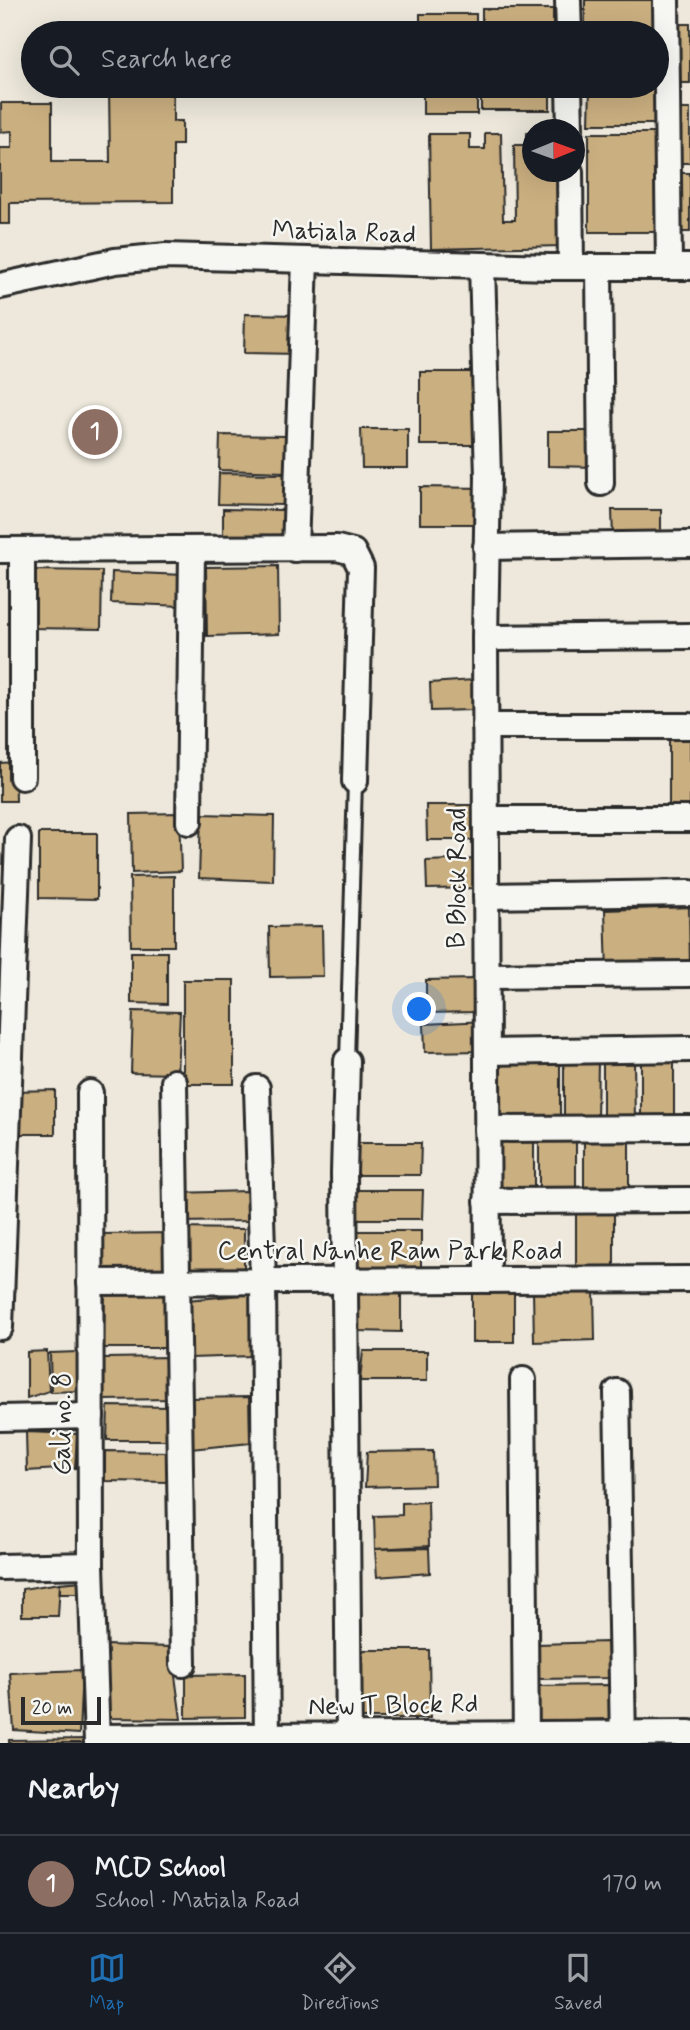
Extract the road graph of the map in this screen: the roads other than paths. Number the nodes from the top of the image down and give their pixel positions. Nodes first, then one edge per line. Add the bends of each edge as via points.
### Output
1 (568, 0) edge
2 (666, 0) edge
3 (569, 21) edge
4 (667, 21) edge
5 (669, 62) edge
6 (569, 98) edge
7 (570, 119) edge
8 (570, 182) edge
9 (305, 260) junction
10 (482, 265) junction
11 (572, 267) junction
12 (599, 267) junction
13 (679, 267) edge
14 (0, 286) edge
15 (601, 483) dead end
16 (690, 544) edge
17 (486, 547) junction
18 (295, 549) junction
19 (11, 550) edge
20 (192, 550) junction
21 (690, 636) edge
22 (485, 638) junction
23 (485, 726) junction
24 (690, 726) edge
25 (22, 777) dead end
26 (355, 781) joint
27 (690, 819) edge
28 (486, 820) junction
29 (189, 822) dead end
30 (18, 839) dead end
31 (690, 893) edge
32 (486, 896) junction
33 (690, 974) edge
34 (486, 976) junction
35 (690, 1049) edge
36 (486, 1052) junction
37 (347, 1061) joint
38 (174, 1082) dead end
39 (257, 1088) dead end
40 (90, 1093) dead end
41 (690, 1128) edge
42 (487, 1129) junction
43 (690, 1200) edge
44 (487, 1201) junction
45 (488, 1279) junction
46 (690, 1279) edge
47 (347, 1280) junction
48 (175, 1281) junction
49 (263, 1281) junction
50 (90, 1282) junction
51 (0, 1327) edge
52 (523, 1380) dead end
53 (617, 1392) dead end
54 (91, 1416) junction
55 (0, 1418) edge
56 (91, 1565) junction
57 (0, 1567) edge
58 (183, 1664) dead end
59 (690, 1732) edge
60 (440, 1738) edge
61 (526, 1738) edge
62 (623, 1738) edge
63 (267, 1739) edge
64 (349, 1739) edge
65 (97, 1740) edge

1 - 3 street
2 - 4 street
5 - 13 street
6 - 7 street
8 - 11 street
9 - 10 street, Matiala Road
9 - 14 street, Matiala Road via 141,257
9 - 18 street
10 - 11 street, Matiala Road
10 - 17 street, B Block Road
11 - 12 street, Matiala Road
12 - 13 street, Matiala Road
12 - 15 street
16 - 17 street
17 - 22 street, B Block Road
18 - 20 street
18 - 26 street via 337,548 353,552 359,560
19 - 20 street
19 - 25 street
20 - 29 street
21 - 22 street
22 - 23 street, B Block Road
23 - 24 street
23 - 28 street, B Block Road
26 - 37 lane
27 - 28 street
28 - 32 street, B Block Road
30 - 51 street
31 - 32 street
32 - 34 street, B Block Road
33 - 34 street
34 - 36 street, B Block Road
35 - 36 street
36 - 42 street, B Block Road
37 - 47 street
38 - 48 street
39 - 49 street
40 - 50 street, Gali no. 8
41 - 42 street
42 - 44 street, B Block Road
43 - 44 street
44 - 45 street, B Block Road
45 - 46 street, Central Nanhe Ram Park Road
45 - 47 street, Central Nanhe Ram Park Road
47 - 49 street, Central Nanhe Ram Park Road
47 - 64 street
48 - 49 street, Central Nanhe Ram Park Road
48 - 50 street, Central Nanhe Ram Park Road
48 - 58 street
49 - 63 street
50 - 54 street, Gali no. 8
52 - 61 street
53 - 62 street
54 - 55 street
54 - 56 street, Gali no. 8
56 - 57 street
56 - 65 street, Gali no. 8
59 - 62 street, New T Block Rd
60 - 61 street, New T Block Rd
60 - 64 street, New T Block Rd
61 - 62 street, New T Block Rd
63 - 64 street, New T Block Rd
63 - 65 street, New T Block Rd

